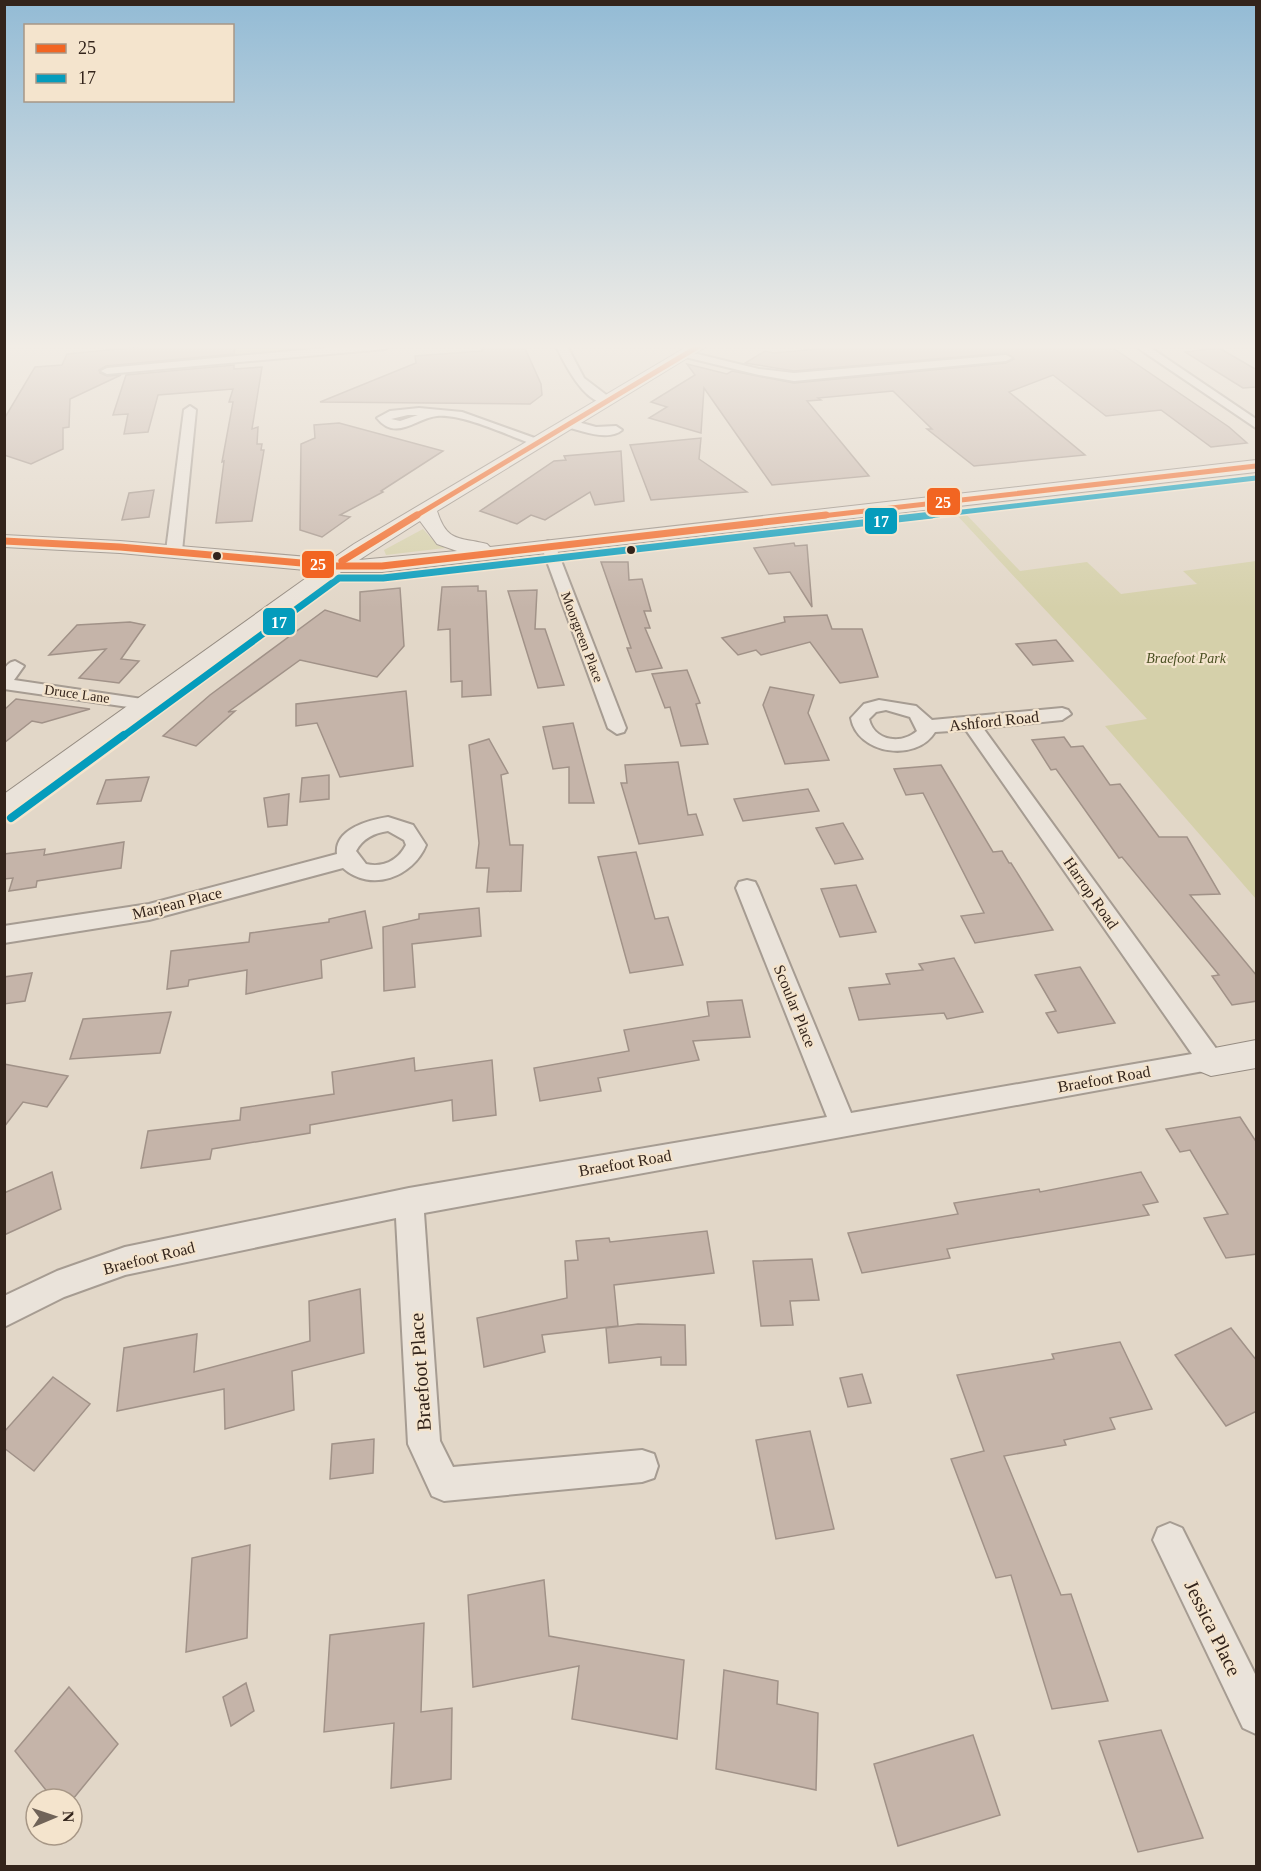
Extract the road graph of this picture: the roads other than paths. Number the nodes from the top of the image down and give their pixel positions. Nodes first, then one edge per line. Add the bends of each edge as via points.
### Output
1 (187, 433) edge
2 (514, 433) edge
3 (550, 433) edge
4 (537, 441) junction
5 (1257, 466) edge
6 (426, 509) junction
7 (4, 541) edge
8 (548, 545) junction
9 (508, 550) junction
10 (174, 551) junction
11 (335, 566) junction
12 (15, 666) dead end
13 (4, 683) edge
14 (149, 705) junction
15 (1062, 714) dead end
16 (971, 724) junction
17 (926, 726) dead end
18 (616, 728) dead end
19 (4, 808) edge
20 (347, 859) dead end
21 (747, 888) dead end
22 (4, 935) edge
23 (1257, 1054) edge
24 (1211, 1061) junction
25 (843, 1124) junction
26 (409, 1201) junction
27 (4, 1312) edge
28 (642, 1466) dead end
29 (1170, 1540) dead end
30 (1257, 1715) edge

1 - 10 street
2 - 4 street
3 - 4 street
4 - 6 street
5 - 8 street
6 - 9 street via 433,532 442,540 458,546
6 - 11 street
7 - 10 street
8 - 9 street
8 - 18 street, Moorgreen Place
9 - 11 street via 382,566
10 - 11 street
11 - 14 street
12 - 13 street, Druce Lane
13 - 14 street, Druce Lane
14 - 19 street
15 - 16 street, Ashford Road
16 - 17 street, Ashford Road
16 - 24 street, Harrop Road
20 - 22 street, Marjean Place via 149,912
21 - 25 street, Scoular Place
23 - 24 street, Braefoot Road
24 - 25 street, Braefoot Road
25 - 26 street, Braefoot Road
26 - 27 street, Braefoot Road via 125,1261 57,1285
26 - 28 street, Braefoot Place via 424,1443 444,1484
29 - 30 street, Jessica Place

